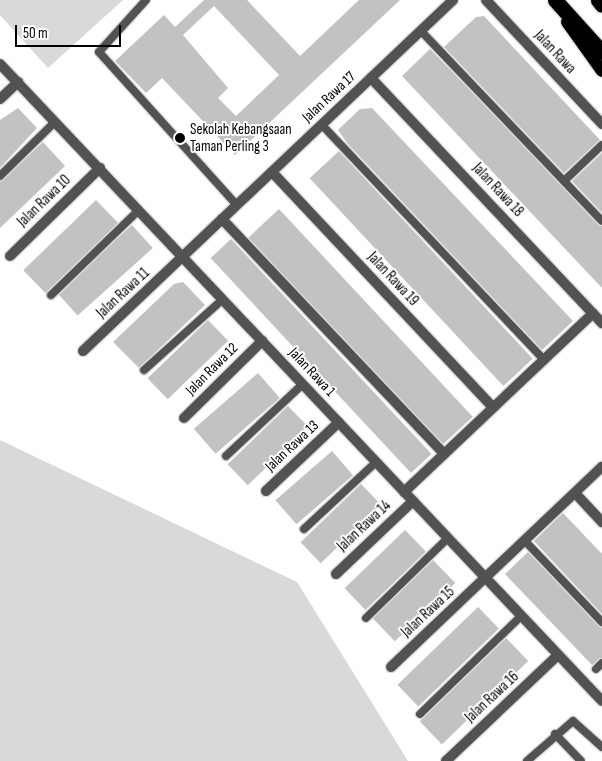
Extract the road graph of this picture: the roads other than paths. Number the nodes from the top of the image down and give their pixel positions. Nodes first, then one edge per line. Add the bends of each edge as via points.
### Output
1 (146, 0) edge
2 (453, 0) edge
3 (486, 0) edge
4 (553, 0) edge
5 (598, 0) edge
6 (602, 4) edge
7 (421, 31) junction
8 (602, 52) edge
9 (0, 64) edge
10 (602, 71) edge
11 (371, 78) junction
12 (18, 82) junction
13 (0, 99) edge
14 (55, 122) junction
15 (602, 124) edge
16 (322, 125) junction
17 (602, 145) edge
18 (100, 168) junction
19 (272, 172) junction
20 (0, 176) edge
21 (564, 181) junction
22 (237, 204) junction
23 (139, 210) junction
24 (222, 219) junction
25 (602, 221) edge
26 (10, 256) dead end
27 (183, 256) junction
28 (51, 295) dead end
29 (222, 299) junction
30 (593, 313) junction
31 (602, 323) edge
32 (262, 341) junction
33 (83, 350) dead end
34 (544, 360) junction
35 (144, 370) dead end
36 (303, 384) junction
37 (493, 407) junction
38 (184, 418) dead end
39 (339, 422) junction
40 (444, 454) junction
41 (226, 456) dead end
42 (376, 462) junction
43 (602, 467) edge
44 (266, 491) dead end
45 (404, 492) junction
46 (575, 493) junction
47 (413, 500) junction
48 (602, 522) edge
49 (304, 529) dead end
50 (448, 538) junction
51 (525, 540) junction
52 (336, 574) dead end
53 (485, 578) junction
54 (522, 616) junction
55 (366, 618) dead end
56 (602, 622) edge
57 (558, 655) junction
58 (602, 663) edge
59 (391, 667) dead end
60 (596, 669) dead end
61 (602, 702) edge
62 (420, 714) dead end
63 (555, 734) junction
64 (602, 747) edge
65 (446, 761) edge
66 (527, 761) edge
67 (581, 761) edge

1 - 22 lane via 99,52
2 - 7 street, Jalan Rawa 17
3 - 15 street, Jalan Rawa
4 - 8 highway
4 - 10 main road
5 - 6 highway
7 - 11 street, Jalan Rawa 17
7 - 21 lane
9 - 12 street, Jalan Rawa 1
11 - 16 street, Jalan Rawa 17
11 - 30 street, Jalan Rawa 18
12 - 13 street
12 - 14 street, Jalan Rawa 1
14 - 18 street, Jalan Rawa 1
14 - 20 lane
16 - 19 street, Jalan Rawa 17
16 - 34 lane
17 - 21 lane
18 - 23 street, Jalan Rawa 1
18 - 26 street, Jalan Rawa 10
19 - 22 street, Jalan Rawa 17
19 - 37 street, Jalan Rawa 19
21 - 25 lane
22 - 24 street, Jalan Rawa 17
23 - 27 street, Jalan Rawa 1
23 - 28 lane
24 - 27 street, Jalan Rawa 17
24 - 40 street
27 - 29 street, Jalan Rawa 1
27 - 33 street, Jalan Rawa 11
29 - 32 street, Jalan Rawa 1
29 - 35 lane
30 - 31 street, Jalan Rawa 18
30 - 34 street
32 - 36 street, Jalan Rawa 1
32 - 38 street, Jalan Rawa 12
34 - 37 street
36 - 39 street, Jalan Rawa 1
36 - 41 lane
37 - 40 street
39 - 42 street, Jalan Rawa 1
39 - 44 street, Jalan Rawa 13
40 - 45 street
42 - 45 street, Jalan Rawa 1
42 - 49 lane
43 - 46 street, Jalan Rawa 15
45 - 47 street, Jalan Rawa 1
46 - 48 street
46 - 51 street, Jalan Rawa 15
47 - 50 street, Jalan Rawa 1
47 - 52 street, Jalan Rawa 14
50 - 53 street, Jalan Rawa 1
50 - 55 lane
51 - 53 street, Jalan Rawa 15
51 - 56 lane
53 - 54 street, Jalan Rawa 1
53 - 59 street, Jalan Rawa 15
54 - 57 street, Jalan Rawa 1
54 - 62 lane
57 - 61 street, Jalan Rawa 1
57 - 65 street, Jalan Rawa 16
58 - 60 lane
63 - 64 lane via 569,722 577,722
63 - 66 lane
63 - 67 lane

